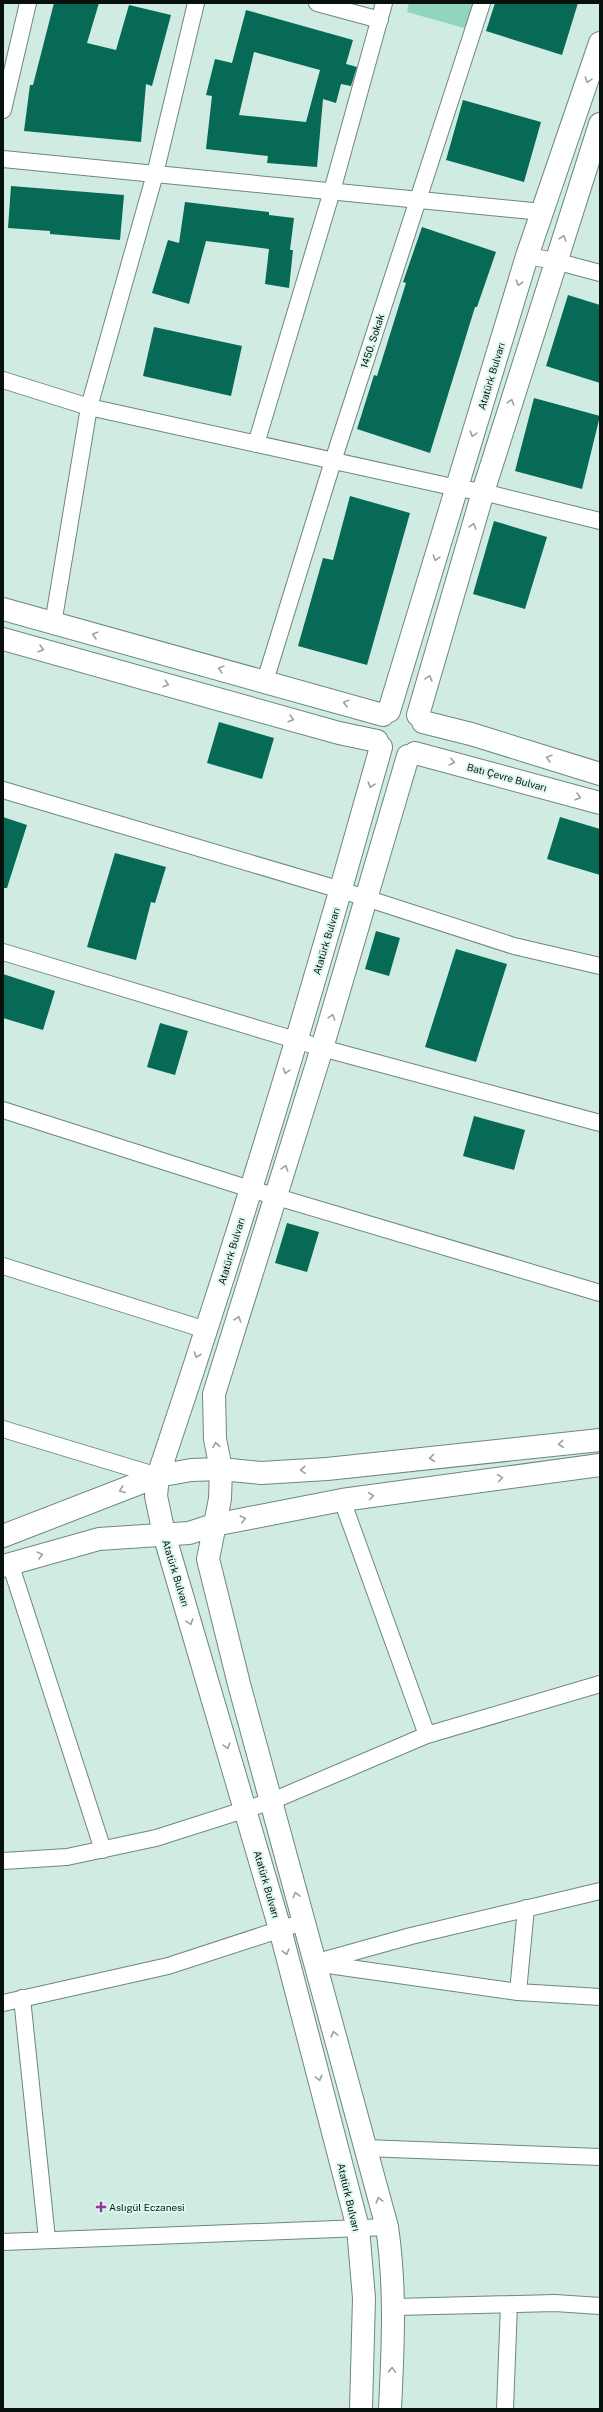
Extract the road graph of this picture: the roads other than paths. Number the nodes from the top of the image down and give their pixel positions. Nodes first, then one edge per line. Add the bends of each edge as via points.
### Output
1 (28, 3) edge
2 (196, 3) edge
3 (316, 3) edge
4 (384, 3) edge
5 (482, 3) edge
6 (380, 20) junction
7 (600, 43) edge
8 (3, 110) edge
9 (600, 124) edge
10 (3, 159) edge
11 (155, 174) junction
12 (332, 191) junction
13 (419, 200) junction
14 (542, 212) junction
15 (527, 256) junction
16 (555, 260) junction
17 (600, 274) edge
18 (3, 380) edge
19 (89, 407) junction
20 (256, 444) junction
21 (333, 461) junction
22 (457, 488) junction
23 (483, 492) junction
24 (600, 521) edge
25 (3, 609) edge
26 (53, 624) junction
27 (3, 639) edge
28 (264, 681) junction
29 (386, 713) junction
30 (420, 718) junction
31 (379, 744) junction
32 (411, 754) junction
33 (600, 774) edge
34 (3, 790) edge
35 (600, 803) edge
36 (341, 890) junction
37 (368, 899) junction
38 (3, 952) edge
39 (600, 966) edge
40 (295, 1040) junction
41 (322, 1048) junction
42 (3, 1110) edge
43 (600, 1123) edge
44 (250, 1189) junction
45 (276, 1197) junction
46 (3, 1266) edge
47 (600, 1293) edge
48 (206, 1330) junction
49 (3, 1430) edge
50 (600, 1440) edge
51 (600, 1465) edge
52 (221, 1469) junction
53 (158, 1476) junction
54 (342, 1500) junction
55 (214, 1525) junction
56 (164, 1534) junction
57 (3, 1536) edge
58 (7, 1565) edge
59 (600, 1684) edge
60 (427, 1735) junction
61 (272, 1801) junction
62 (246, 1810) junction
63 (103, 1850) junction
64 (3, 1861) edge
65 (600, 1891) edge
66 (526, 1908) junction
67 (303, 1922) junction
68 (280, 1929) junction
69 (314, 1963) junction
70 (518, 1992) junction
71 (600, 1997) edge
72 (22, 1998) junction
73 (3, 2003) edge
74 (365, 2148) junction
75 (600, 2157) edge
76 (386, 2227) junction
77 (358, 2228) junction
78 (47, 2239) junction
79 (3, 2242) edge
80 (509, 2304) junction
81 (600, 2306) edge
82 (395, 2307) junction
83 (361, 2409) edge
84 (390, 2409) edge
85 (505, 2409) edge

1 - 8 street
2 - 11 street
3 - 6 street
4 - 6 street
5 - 13 street, 1450. Sokak
6 - 12 street
7 -> 14 main road, Atatürk Bulvarı
16 -> 9 main road
10 - 11 street
11 - 12 street
11 - 19 street
12 - 13 street
12 - 20 street
13 - 14 street
13 - 21 street, 1450. Sokak
14 - 15 main road, Atatürk Bulvarı
15 - 16 street
15 -> 22 main road, Atatürk Bulvarı
16 - 17 street
23 -> 16 main road
18 - 19 street
19 - 20 street
19 - 26 street
20 - 21 street
21 - 22 street
21 - 28 street, 1450. Sokak
22 - 23 street
22 -> 29 main road, Atatürk Bulvarı
23 - 24 street
30 -> 23 main road
25 - 26 main road
28 -> 26 main road
27 -> 31 main road
29 -> 28 main road
29 - 30 main road via 404,708
29 - 31 main road via 377,727
30 - 32 main road via 425,735 420,748
33 -> 30 main road
31 - 32 main road via 393,756
31 -> 36 main road, Atatürk Bulvarı
32 -> 35 main road, Batı Çevre Bulvarı
32 - 37 main road
34 - 36 street
36 - 37 street
36 - 40 main road, Atatürk Bulvarı
37 - 39 street via 514,946
41 -> 37 main road
38 - 40 street
40 - 41 street
40 -> 44 main road, Atatürk Bulvarı
41 - 43 street
45 -> 41 main road
42 - 44 street
44 - 45 street
44 - 48 main road, Atatürk Bulvarı
45 - 47 street
52 -> 45 main road via 215,1439 214,1394
46 - 48 street
48 -> 53 main road, Atatürk Bulvarı
49 - 53 street
50 -> 52 main road via 327,1469 261,1473
54 -> 51 main road
52 - 53 main road via 191,1470
52 - 55 main road via 220,1499
53 - 56 main road, Atatürk Bulvarı via 156,1496
53 -> 57 main road
55 -> 54 main road
54 - 60 street
55 - 56 main road via 190,1533
55 - 61 main road via 208,1559
58 -> 56 main road via 99,1539
56 -> 62 main road, Atatürk Bulvarı
58 - 63 street
59 - 60 street
60 - 61 street
61 - 62 street
67 -> 61 main road
62 - 63 street via 156,1838
62 - 68 main road, Atatürk Bulvarı
63 - 64 street via 67,1858
65 - 66 street
66 - 69 street
66 - 70 street
67 - 68 street
67 - 69 main road
68 - 72 street via 168,1966
68 -> 77 main road, Atatürk Bulvarı
69 - 70 street
74 -> 69 main road
70 - 71 street
72 - 73 street
72 - 78 street
74 - 75 street
76 -> 74 main road
76 - 77 street
76 - 82 main road via 393,2266
77 - 78 street
77 - 83 main road, Atatürk Bulvarı via 364,2298
78 - 79 street
80 - 81 street via 555,2303
80 - 82 street
80 - 85 street
84 -> 82 main road

